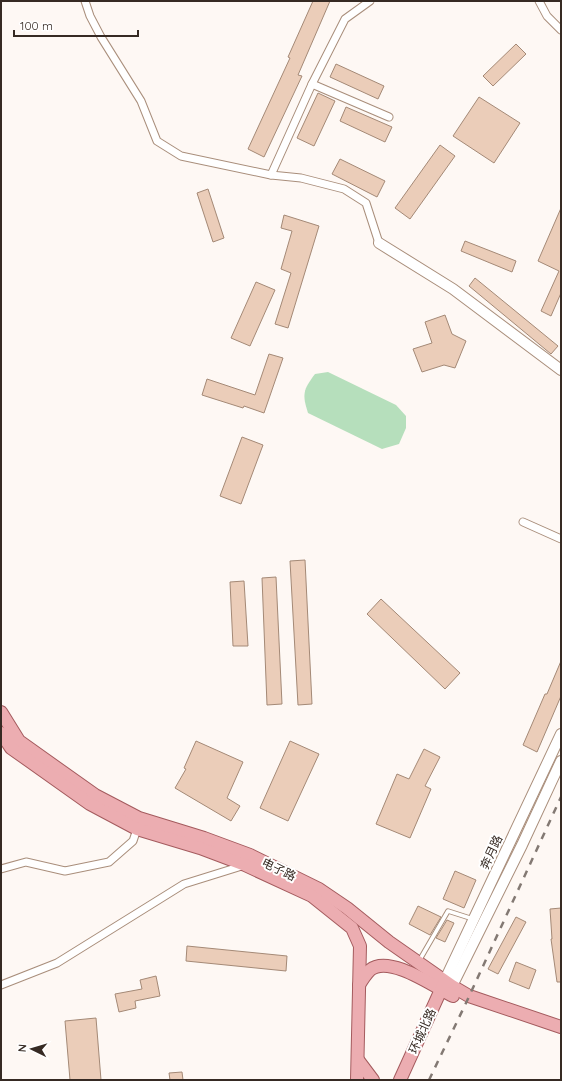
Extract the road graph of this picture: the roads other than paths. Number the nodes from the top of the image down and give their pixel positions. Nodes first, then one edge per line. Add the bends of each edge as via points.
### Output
1 (85, 1) edge
2 (370, 1) edge
3 (539, 1) edge
4 (561, 30) edge
5 (312, 84) junction
6 (390, 117) dead end
7 (271, 175) junction
8 (379, 243) joint
9 (561, 370) edge
10 (523, 522) dead end
11 (561, 539) edge
12 (1, 712) edge
13 (1, 733) edge
14 (561, 734) edge
15 (561, 761) edge
16 (137, 829) junction
17 (245, 865) junction
18 (1, 869) edge
19 (474, 920) junction
20 (418, 963) junction
21 (411, 973) junction
22 (1, 985) edge
23 (359, 985) junction
24 (446, 986) junction
25 (433, 1006) junction
26 (561, 1027) edge
27 (561, 1034) edge
28 (358, 1060) junction
29 (357, 1080) edge
30 (373, 1080) edge
31 (400, 1080) edge

1 - 7 street via 101,37 141,101 157,141 181,156
2 - 5 street via 345,19
3 - 4 street via 547,16
5 - 6 street
5 - 7 street
7 - 8 street via 301,178 344,189 366,203
8 - 9 street via 453,289
10 - 11 street
12 - 20 main road, 电子路 via 19,741 95,795 139,818 250,855 319,889
13 - 16 main road, 电子路 via 11,748 90,804
14 - 19 street, 奔月路
15 - 24 street via 522,845
16 - 17 main road, 电子路
16 - 18 street via 133,841 109,862 65,871 26,862
17 - 22 street via 184,884 57,963
17 - 23 main road, 电子路 via 312,896 352,928 360,946
19 - 20 lane via 448,911
19 - 24 street, 奔月路
20 - 24 main road, 电子路
21 - 23 main road via 383,966 371,969
21 - 24 main road
21 - 25 main road via 429,994
23 - 28 main road, 电子路
24 - 25 main road, 环城北路
24 - 26 main road, 电子路
24 - 27 main road, 电子路 via 466,1003
25 - 31 main road, 环城北路
28 - 29 main road, 电子路
28 - 30 main road

